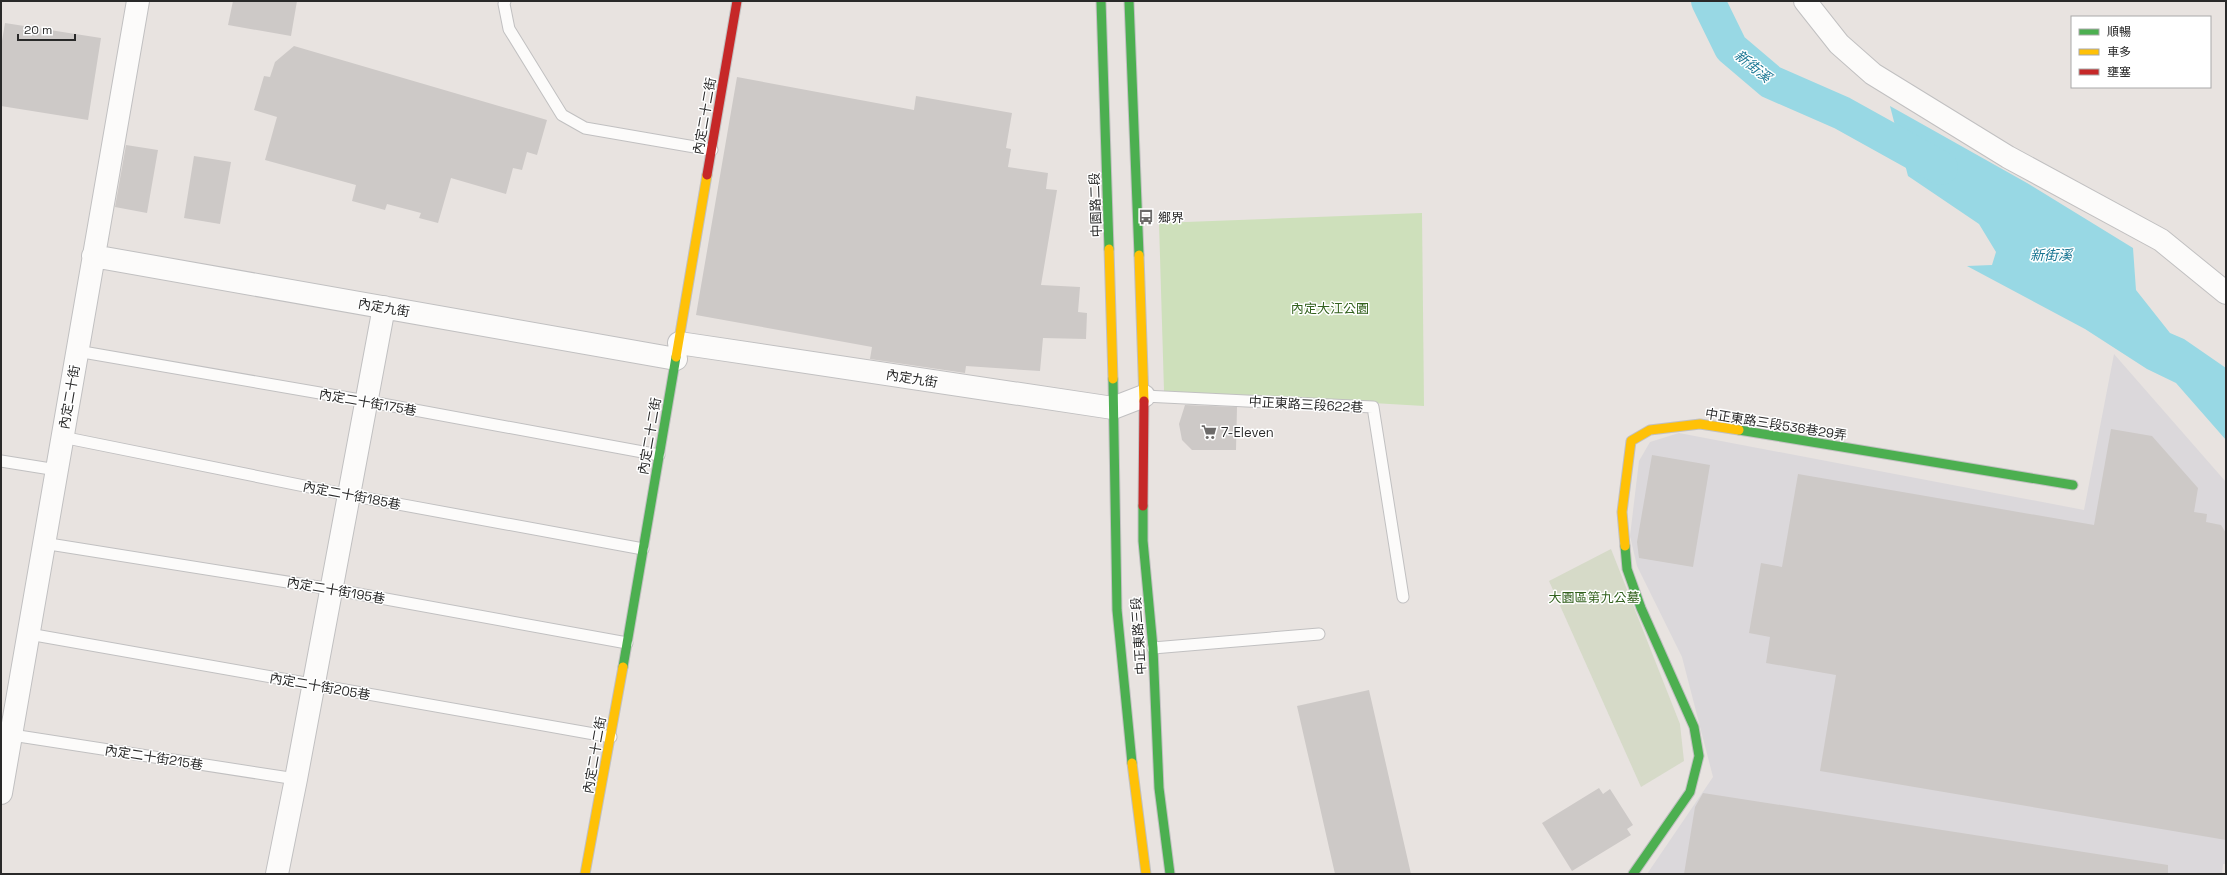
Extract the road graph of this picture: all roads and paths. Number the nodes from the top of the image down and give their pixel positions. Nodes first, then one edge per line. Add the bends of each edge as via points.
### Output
1 (138, 1) edge
2 (505, 1) edge
3 (737, 1) edge
4 (1101, 1) edge
5 (1130, 1) edge
6 (1805, 1) edge
7 (712, 150) junction
8 (93, 256) junction
9 (2226, 293) edge
10 (384, 307) junction
11 (77, 351) junction
12 (677, 351) junction
13 (1144, 396) junction
14 (366, 401) junction
15 (1113, 408) junction
16 (62, 437) junction
17 (659, 455) junction
18 (1, 461) edge
19 (57, 470) junction
20 (2073, 485) dead end
21 (349, 495) junction
22 (43, 543) junction
23 (643, 549) junction
24 (332, 589) junction
25 (1403, 597) dead end
26 (29, 634) junction
27 (1320, 634) dead end
28 (627, 643) junction
29 (1153, 648) junction
30 (314, 685) junction
31 (12, 735) junction
32 (611, 737) junction
33 (296, 779) junction
34 (1, 793) edge
35 (277, 874) edge
36 (585, 874) edge
37 (1146, 874) edge
38 (1170, 874) edge
39 (1633, 874) edge

1 - 8 street, 內定二十街
2 - 7 lane via 509,30 562,115 585,128
3 - 7 street, 內定二十二街
4 - 15 street, 中園路二段
5 - 13 street
6 - 9 street via 1839,44 1873,74 2008,157 2161,240
7 - 12 street, 內定二十二街
8 - 10 street, 內定九街
8 - 11 street, 內定二十街
10 - 12 street, 內定九街
10 - 14 street
11 - 14 lane, 內定二十街175巷
11 - 16 street, 內定二十街
12 - 15 street, 內定九街
12 - 17 street, 內定二十二街
13 - 15 street, 內定九街
13 - 25 lane, 中正東路三段622巷 via 1373,407
13 - 29 street, 中正東路三段 via 1143,541
14 - 17 lane, 內定二十街175巷
14 - 21 street
15 - 37 street, 中園路二段 via 1117,610 1135,793
16 - 19 street, 內定二十街
16 - 21 lane, 內定二十街185巷
17 - 23 street, 內定二十二街
18 - 19 lane
19 - 22 street, 內定二十街
20 - 39 street, 中正東路三段536巷29弄 via 1700,424 1650,430 1632,441 1622,512 1627,569 1641,608 1694,727 1699,756 1690,792
21 - 23 lane, 內定二十街185巷
21 - 24 street
22 - 24 lane, 內定二十街195巷
22 - 26 street, 內定二十街
23 - 28 street, 內定二十二街
24 - 28 lane, 內定二十街195巷
24 - 30 street
26 - 30 lane, 內定二十街205巷
26 - 31 street, 內定二十街
27 - 29 lane
28 - 32 street, 內定二十二街
29 - 38 street, 中正東路三段 via 1159,788
30 - 32 lane, 內定二十街205巷
30 - 33 street
31 - 33 lane, 內定二十街215巷
31 - 34 street, 內定二十街
32 - 36 street, 內定二十二街
33 - 35 street

